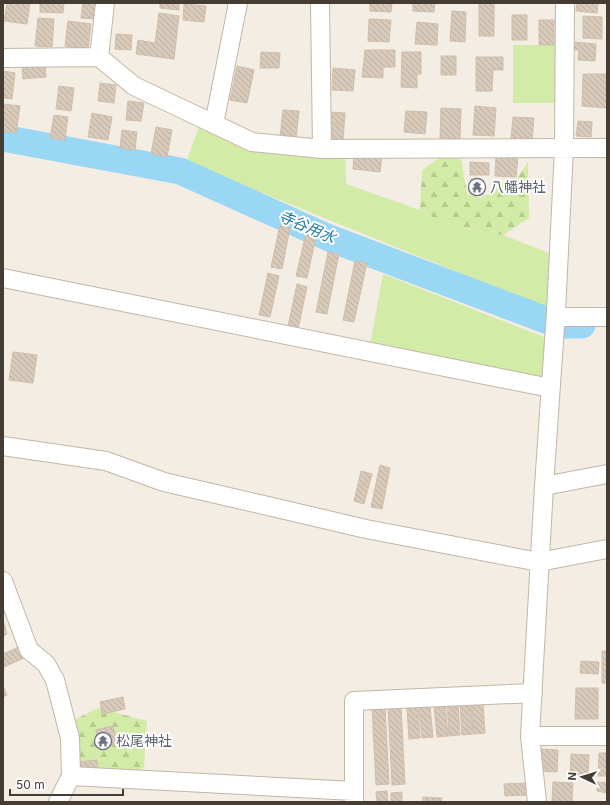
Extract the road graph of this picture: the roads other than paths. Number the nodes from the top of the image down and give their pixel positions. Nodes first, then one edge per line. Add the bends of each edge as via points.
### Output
1 (105, 3) edge
2 (238, 3) edge
3 (320, 3) edge
4 (565, 3) edge
5 (99, 57) junction
6 (3, 58) edge
7 (214, 124) junction
8 (607, 148) edge
9 (322, 149) junction
10 (564, 149) junction
11 (3, 278) edge
12 (556, 317) junction
13 (607, 317) edge
14 (550, 388) junction
15 (3, 446) edge
16 (607, 474) edge
17 (544, 486) junction
18 (607, 549) edge
19 (539, 562) junction
20 (3, 581) edge
21 (533, 693) junction
22 (530, 736) junction
23 (607, 736) edge
24 (70, 776) junction
25 (354, 796) edge
26 (58, 802) edge
27 (537, 802) edge

1 - 5 street
2 - 7 street
3 - 9 street
4 - 10 street
5 - 6 street
5 - 7 street via 134,86
7 - 9 street via 252,142
8 - 10 street
9 - 10 street
10 - 12 street
11 - 14 street
12 - 13 street
12 - 14 street
14 - 17 street
15 - 19 street via 106,461 164,482 366,529
16 - 17 street
17 - 19 street
18 - 19 street
19 - 21 street
20 - 24 street via 29,650 46,664 55,680 70,738
21 - 22 street
21 - 25 street via 354,701
22 - 23 street
22 - 27 street
24 - 25 street
24 - 26 street

